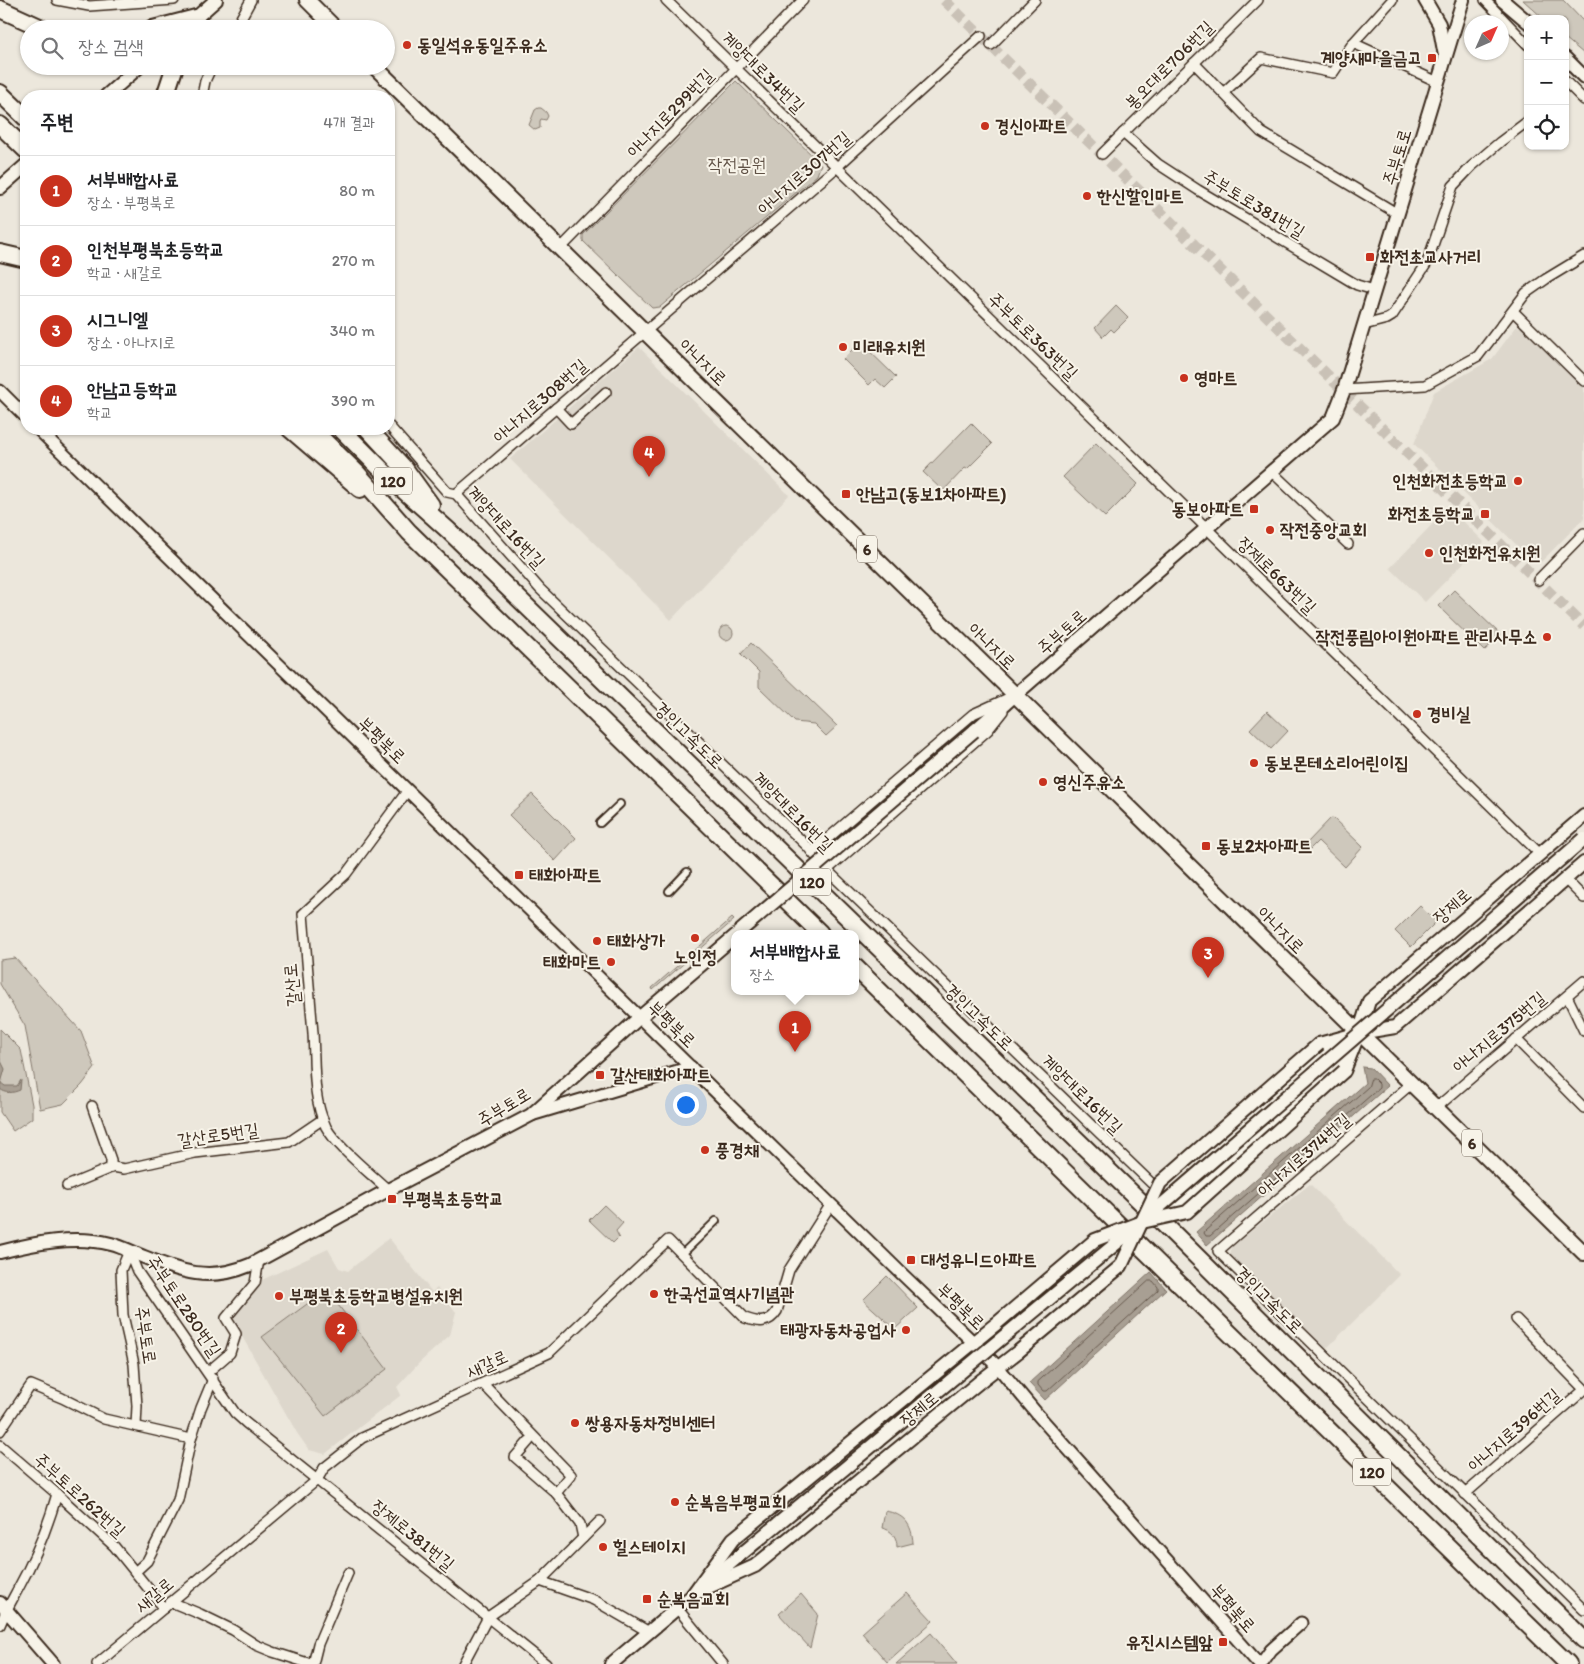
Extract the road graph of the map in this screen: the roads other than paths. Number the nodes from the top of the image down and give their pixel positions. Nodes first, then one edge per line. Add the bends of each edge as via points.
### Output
1 (57, 0) edge
2 (174, 0) edge
3 (216, 0) edge
4 (251, 0) edge
5 (307, 0) edge
6 (666, 0) edge
7 (803, 0) edge
8 (1035, 0) edge
9 (1258, 0) edge
10 (1392, 0) edge
11 (1425, 0) edge
12 (1463, 0) edge
13 (1485, 0) edge
14 (1502, 0) edge
15 (0, 9) edge
16 (1524, 19) edge
17 (24, 20) edge
18 (195, 20) edge
19 (240, 20) edge
20 (327, 20) edge
21 (981, 36) dead end
22 (1524, 41) edge
23 (1354, 43) junction
24 (991, 45) dead end
25 (1445, 58) junction
26 (1567, 60) edge
27 (1194, 63) junction
28 (736, 68) junction
29 (130, 75) edge
30 (172, 75) edge
31 (208, 75) edge
32 (383, 75) edge
33 (1584, 77) edge
34 (1438, 82) junction
35 (1569, 88) edge
36 (113, 90) edge
37 (167, 90) edge
38 (203, 90) edge
39 (0, 93) edge
40 (1223, 93) junction
41 (1584, 100) edge
42 (20, 112) edge
43 (0, 125) edge
44 (1524, 125) edge
45 (1123, 133) junction
46 (20, 144) edge
47 (1102, 154) dead end
48 (837, 167) junction
49 (20, 170) edge
50 (0, 188) edge
51 (1398, 214) junction
52 (560, 249) junction
53 (0, 253) edge
54 (1584, 256) edge
55 (20, 258) edge
56 (1374, 290) junction
57 (1513, 311) junction
58 (1364, 325) junction
59 (645, 332) junction
60 (1584, 381) edge
61 (1344, 390) junction
62 (0, 391) edge
63 (606, 392) dead end
64 (556, 408) junction
65 (20, 411) edge
66 (395, 433) edge
67 (44, 435) edge
68 (297, 435) edge
69 (318, 435) edge
70 (347, 435) edge
71 (374, 435) edge
72 (1272, 472) junction
73 (456, 494) junction
74 (1207, 529) junction
75 (448, 530) junction
76 (409, 532) junction
77 (1584, 533) edge
78 (1348, 544) dead end
79 (1538, 580) dead end
80 (1016, 695) junction
81 (408, 790) junction
82 (620, 804) dead end
83 (1584, 816) edge
84 (600, 823) dead end
85 (829, 837) junction
86 (1584, 839) edge
87 (812, 852) junction
88 (1540, 854) junction
89 (845, 855) junction
90 (1584, 863) edge
91 (827, 870) junction
92 (687, 872) dead end
93 (1565, 879) junction
94 (669, 891) dead end
95 (1584, 898) edge
96 (742, 930) edge
97 (817, 930) edge
98 (731, 939) edge
99 (859, 971) edge
100 (1584, 981) edge
101 (1567, 996) junction
102 (640, 1017) junction
103 (1584, 1031) edge
104 (1359, 1034) junction
105 (1516, 1039) junction
106 (691, 1067) junction
107 (1411, 1084) junction
108 (92, 1106) dead end
109 (1436, 1108) junction
110 (1584, 1108) edge
111 (531, 1115) junction
112 (324, 1119) junction
113 (111, 1168) junction
114 (67, 1186) dead end
115 (388, 1190) junction
116 (1161, 1193) junction
117 (831, 1204) junction
118 (716, 1221) dead end
119 (1142, 1222) junction
120 (129, 1251) junction
121 (0, 1252) edge
122 (1584, 1253) edge
123 (682, 1254) junction
124 (259, 1260) junction
125 (1516, 1319) dead end
126 (973, 1342) junction
127 (998, 1367) junction
128 (210, 1375) junction
129 (483, 1384) junction
130 (1584, 1389) edge
131 (136, 1426) junction
132 (0, 1431) edge
133 (191, 1439) junction
134 (529, 1441) dead end
135 (0, 1445) edge
136 (317, 1480) junction
137 (556, 1493) junction
138 (57, 1494) junction
139 (1465, 1494) junction
140 (600, 1521) dead end
141 (583, 1538) junction
142 (135, 1572) junction
143 (348, 1573) dead end
144 (540, 1581) junction
145 (693, 1594) junction
146 (167, 1605) junction
147 (3, 1606) edge
148 (677, 1608) junction
149 (1584, 1610) edge
150 (488, 1617) junction
151 (1301, 1623) dead end
152 (0, 1625) edge
153 (649, 1632) junction
154 (1584, 1640) edge
155 (52, 1664) edge
156 (97, 1664) edge
157 (312, 1664) edge
158 (462, 1664) edge
159 (546, 1664) edge
160 (611, 1664) edge
161 (723, 1664) edge
162 (1260, 1664) edge
163 (1568, 1664) edge

1 - 2 street via 89,6
3 - 18 main road
4 - 19 street
5 - 20 main road
6 - 28 street, 계양대로34번길
7 - 28 street, 아나지로299번길
8 - 24 street
9 - 27 street, 봉오대로706번길
10 - 23 street
11 - 25 main road via 1439,24
12 - 25 main road, 주부토로
13 - 22 street
14 - 16 main road
15 - 17 highway
21 - 48 street, 아나지로307번길
23 - 34 street
23 - 40 street via 1333,73 1261,58
25 - 34 main road, 주부토로
26 - 33 main road
27 - 40 street
27 - 45 street, 봉오대로706번길
28 - 48 street, 계양대로34번길
28 - 52 street, 아나지로299번길
29 - 36 main road
30 - 37 highway
31 - 38 street
32 - 52 main road, 아나지로 / 6
34 - 51 main road, 주부토로
35 - 41 street
39 - 42 highway
40 - 51 street via 1261,132
43 - 46 highway
44 - 58 street via 1472,166 1453,186 1427,263 1392,316
45 - 47 street, 봉오대로706번길
45 - 56 street, 주부토로381번길 via 1158,164 1198,190 1358,285
48 - 59 street, 아나지로307번길
48 - 74 street, 주부토로363번길
49 - 50 main road
51 - 56 main road, 주부토로
52 - 59 main road, 아나지로 / 6
53 - 55 highway
54 - 57 street via 1526,293
56 - 58 main road, 주부토로
57 - 60 street
57 - 61 street via 1478,356 1425,385
58 - 61 main road, 주부토로
59 - 64 street, 아나지로308번길
59 - 80 main road, 아나지로 / 6
61 - 72 main road, 주부토로 via 1333,418
62 - 65 street
63 - 64 street via 572,424
64 - 73 street, 아나지로308번길
66 - 73 street, 계양대로16번길 via 447,492
67 - 81 street, 부평북로
68 - 76 highway
69 - 76 highway, 120
70 - 75 highway, 경인고속도로 / 120
71 - 75 highway via 405,469
72 - 74 main road, 주부토로
72 - 78 street
73 - 87 street, 계양대로16번길 via 540,589
74 - 80 main road, 주부토로
74 - 88 street, 장제로663번길
75 - 154 highway, 경인고속도로 / 120 via 1175,1235
76 - 97 highway, 120
77 - 79 street
80 - 85 street via 973,714
80 - 89 street via 988,730
80 - 96 main road, 주부토로, bridge
80 - 104 main road, 아나지로 / 6
81 - 102 street, 부평북로
81 - 112 street, 갈산로 via 346,874 303,914 314,1081
82 - 84 street
83 - 88 main road, 장제로
85 - 87 street
85 - 89 street via 827,847 830,853
86 - 119 main road, 장제로, bridge
87 - 91 street, 계양대로16번길
88 - 104 main road, 장제로 via 1369,1000
89 - 91 street
90 - 93 main road, 장제로
91 - 116 street, 계양대로16번길
92 - 94 street
93 - 95 street
93 - 104 main road, 장제로 via 1394,1027
98 - 102 main road, 주부토로
99 - 163 highway, 120
100 - 101 street, 아나지로375번길
101 - 103 street
101 - 105 street, 아나지로375번길
102 - 106 street, 부평북로
102 - 111 main road, 주부토로
104 - 107 main road, 아나지로 / 6
104 - 116 street via 1328,1050
104 - 116 street, 계양대로16번길 via 1338,1063 1176,1207
104 - 119 main road, 장제로, bridge via 1320,1044 1160,1183
104 - 119 main road, 장제로, bridge via 1344,1070 1186,1212
105 - 109 street, 아나지로375번길
105 - 110 street
106 - 111 street
106 - 117 street, 부평북로
107 - 109 main road, 아나지로 / 6
107 - 139 street, 아나지로374번길 via 1218,1251
108 - 113 street
109 - 122 main road, 아나지로 / 6
111 - 115 main road, 주부토로
112 - 113 street, 갈산로5번길 via 289,1142 195,1153 124,1169
112 - 115 street, 갈산로 via 336,1141
113 - 114 street, 갈산로5번길
115 - 124 main road, 주부토로
117 - 123 street, 새갈로 via 789,1270 777,1311 766,1322 744,1318
117 - 126 street, 부평북로
118 - 123 street
119 - 126 main road, 장제로, bridge via 1095,1240
119 - 127 main road, 장제로, bridge via 1121,1266
119 - 145 main road, 장제로, bridge
120 - 121 main road, 주부토로 via 112,1244 70,1240
120 - 124 main road, 주부토로 via 186,1272 205,1275 234,1272
120 - 128 street, 주부토로280번길 via 137,1271
120 - 131 street, 주부토로 via 121,1270 122,1306 134,1364
123 - 129 street, 새갈로 via 668,1240 549,1353
124 - 128 street via 255,1283 226,1318 236,1334 230,1353
125 - 130 street
126 - 127 street, 부평북로
126 - 145 main road, 장제로 via 733,1539
127 - 145 main road, 장제로 via 755,1566
127 - 162 street, 부평북로
128 - 133 street, 주부토로280번길
128 - 136 street, 주부토로280번길 via 246,1423
129 - 136 street, 새갈로 via 362,1438 324,1468
129 - 137 street via 571,1475
130 - 139 street, 아나지로396번길
131 - 132 street via 104,1419 31,1385
131 - 133 street
133 - 142 street via 178,1500 147,1561
134 - 137 street via 515,1457
135 - 138 street, 주부토로262번길
136 - 146 street, 새갈로
136 - 150 street, 장제로381번길
137 - 141 street via 580,1524
138 - 142 street, 주부토로262번길 via 114,1546
138 - 147 street via 24,1577
139 - 149 street
140 - 141 street
141 - 144 street
142 - 146 street, 주부토로262번길
143 - 157 street
144 - 150 street
144 - 153 street via 594,1600
145 - 148 main road, 장제로
146 - 156 street, 새갈로
146 - 157 street via 200,1614 256,1645
147 - 152 street
147 - 155 main road
148 - 153 main road, 장제로
148 - 161 street
150 - 158 street
150 - 159 street, 장제로381번길
151 - 162 street
153 - 160 main road, 장제로

